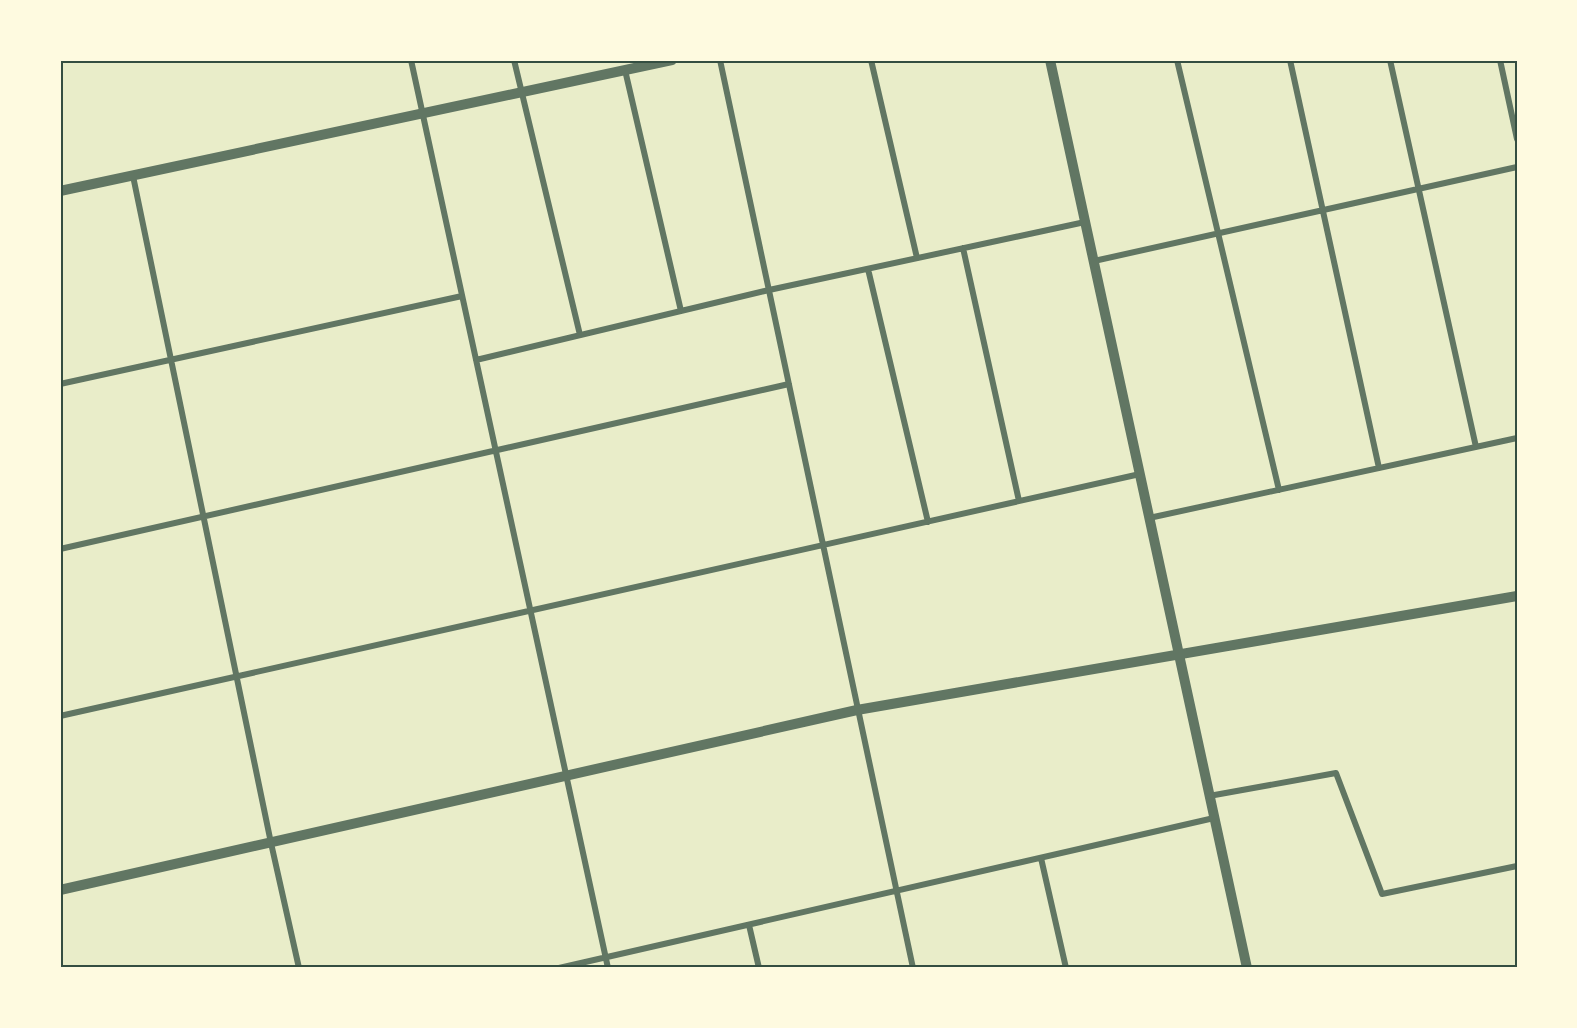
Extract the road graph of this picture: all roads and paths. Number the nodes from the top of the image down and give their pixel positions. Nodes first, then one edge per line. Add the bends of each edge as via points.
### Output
1 (411, 60) edge
2 (514, 60) edge
3 (720, 60) edge
4 (871, 60) edge
5 (1050, 60) edge
6 (1177, 60) edge
7 (1290, 60) edge
8 (1390, 60) edge
9 (1500, 60) edge
10 (665, 61) edge
11 (625, 70) junction
12 (522, 92) junction
13 (422, 113) junction
14 (1517, 140) edge
15 (1517, 167) edge
16 (133, 176) junction
17 (1419, 190) junction
18 (60, 191) edge
19 (1322, 211) junction
20 (1085, 222) junction
21 (1216, 234) junction
22 (963, 248) junction
23 (917, 258) junction
24 (1094, 261) junction
25 (868, 269) junction
26 (769, 290) junction
27 (462, 296) junction
28 (681, 311) junction
29 (580, 335) junction
30 (170, 360) junction
31 (476, 360) junction
32 (60, 384) edge
33 (789, 384) junction
34 (1517, 438) edge
35 (1476, 447) junction
36 (496, 451) junction
37 (1379, 468) junction
38 (1140, 474) junction
39 (1279, 490) junction
40 (1019, 501) junction
41 (203, 517) junction
42 (1149, 518) junction
43 (928, 522) junction
44 (823, 546) junction
45 (60, 549) edge
46 (1517, 596) edge
47 (530, 611) junction
48 (1179, 655) junction
49 (236, 675) junction
50 (857, 710) junction
51 (60, 716) edge
52 (566, 776) junction
53 (1209, 796) junction
54 (1214, 818) junction
55 (271, 843) junction
56 (1041, 858) junction
57 (1517, 866) edge
58 (60, 890) edge
59 (896, 891) junction
60 (749, 925) junction
61 (605, 957) junction
62 (299, 968) edge
63 (559, 968) edge
64 (608, 968) edge
65 (759, 968) edge
66 (913, 968) edge
67 (1066, 968) edge
68 (1247, 968) edge

1 - 13 street
2 - 12 street
3 - 26 street
4 - 23 street
5 - 20 street
6 - 21 street
7 - 19 street
8 - 17 street
9 - 14 street
10 - 11 street
11 - 12 street
11 - 28 street
12 - 13 street
12 - 29 street
13 - 16 street
13 - 27 street
15 - 17 street
16 - 18 street
16 - 30 street
17 - 19 street
17 - 35 street
19 - 21 street
19 - 37 street
20 - 22 street
20 - 24 street
21 - 24 street
21 - 39 street
22 - 23 street
22 - 40 street
23 - 25 street
24 - 38 street
25 - 26 street
25 - 43 street
26 - 28 street
26 - 33 street
27 - 30 street
27 - 31 street
28 - 29 street
29 - 31 street
30 - 32 street
30 - 41 street
31 - 36 street
33 - 36 street
33 - 44 street
34 - 35 street
35 - 37 street
36 - 41 street
36 - 47 street
37 - 39 street
38 - 40 street
38 - 42 street
39 - 42 street
40 - 43 street
41 - 45 street
41 - 49 street
42 - 48 street
43 - 44 street
44 - 47 street
44 - 50 street
46 - 48 street
47 - 49 street
47 - 52 street
48 - 50 street
48 - 53 street
49 - 51 street
49 - 55 street
50 - 52 street
50 - 59 street
52 - 55 street
52 - 61 street
53 - 54 street
53 - 57 street via 1336,773 1382,894
54 - 56 street
54 - 68 street
55 - 58 street
55 - 62 street
56 - 59 street
56 - 67 street
59 - 60 street
59 - 66 street
60 - 61 street
60 - 65 street
61 - 63 street
61 - 64 street

